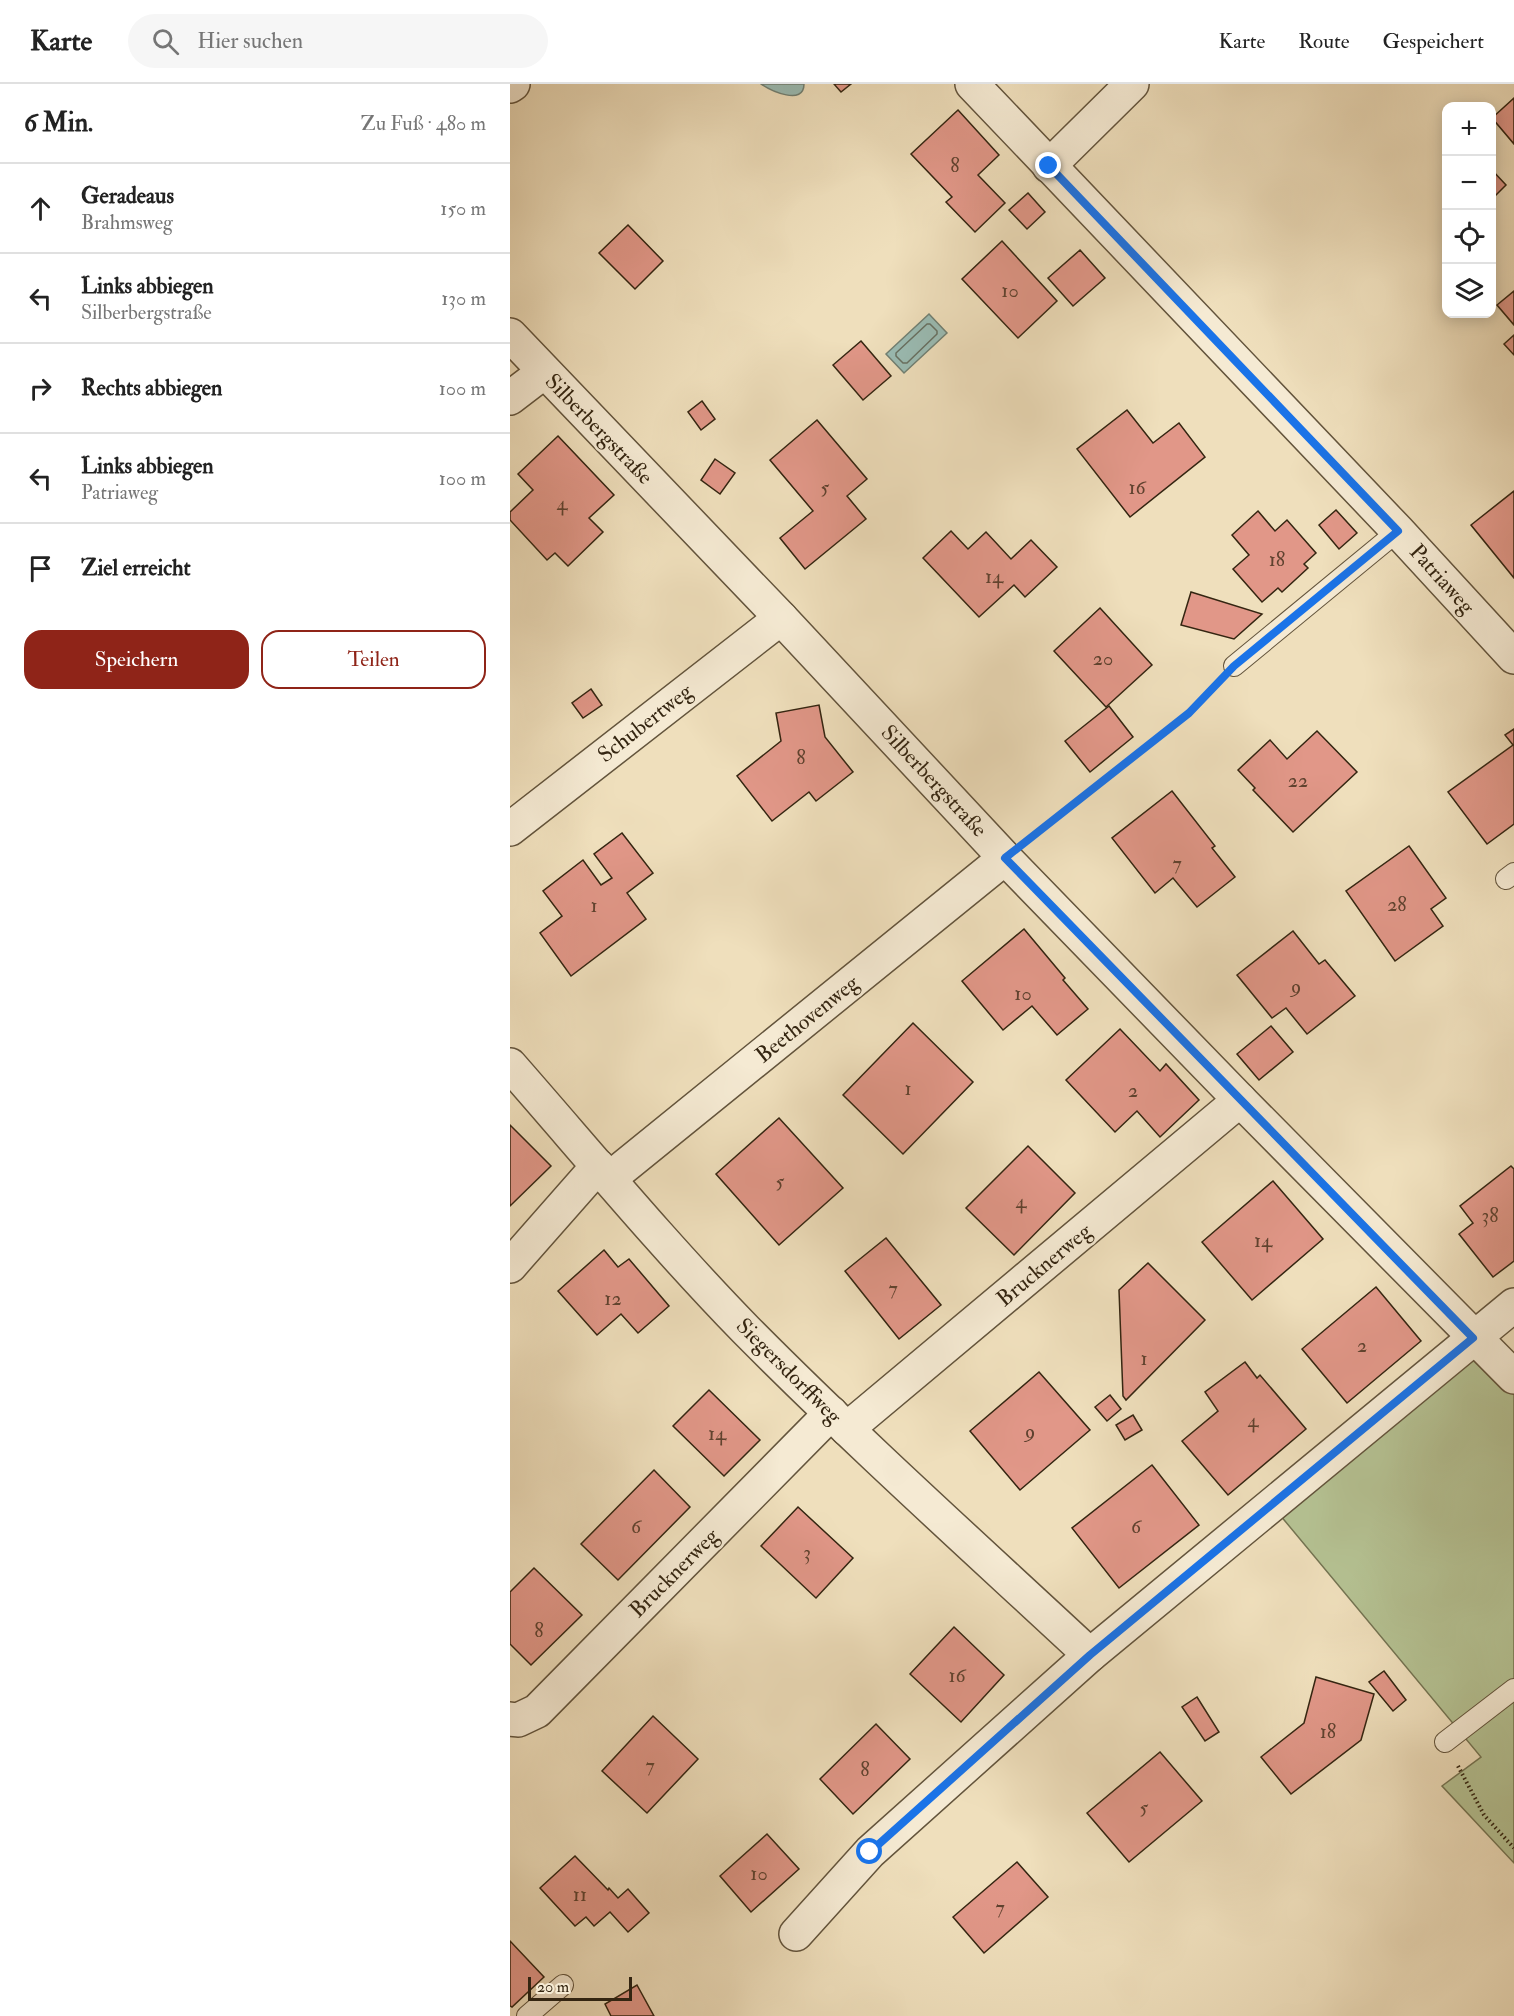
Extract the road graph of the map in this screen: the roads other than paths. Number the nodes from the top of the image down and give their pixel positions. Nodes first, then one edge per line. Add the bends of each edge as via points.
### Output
1 (972, 84) edge
2 (1132, 84) edge
3 (1049, 166) junction
4 (510, 335) edge
5 (544, 372) junction
6 (510, 398) edge
7 (1398, 531) junction
8 (781, 618) junction
9 (1510, 646) edge
10 (1234, 666) road end
11 (510, 829) edge
12 (1005, 858) junction
13 (510, 1065) edge
14 (1240, 1100) junction
15 (603, 1173) junction
16 (510, 1266) edge
17 (1514, 1305) edge
18 (1473, 1338) junction
19 (1514, 1377) edge
20 (839, 1421) junction
21 (1090, 1655) junction
22 (1514, 1689) edge
23 (510, 1719) edge
24 (1445, 1742) road end
25 (796, 1934) dead end
26 (563, 1985) dead end
27 (527, 2016) edge

1 - 3 street, Patriaweg
2 - 3 street
3 - 7 street, Patriaweg
4 - 5 street, Silberbergstraße
5 - 6 street
5 - 8 street, Silberbergstraße
7 - 9 street, Patriaweg
7 - 10 lane
8 - 11 street, Schubertweg
8 - 12 street, Silberbergstraße
12 - 14 street, Silberbergstraße
12 - 15 street, Beethovenweg
13 - 15 street, Siegersdorffweg
14 - 18 street, Silberbergstraße
14 - 20 street, Brucknerweg
15 - 16 street, Beethovenweg
15 - 20 street, Siegersdorffweg via 746,1329
17 - 18 street
18 - 19 street, Silberbergstraße
18 - 21 street
20 - 21 street, Siegersdorffweg
20 - 23 street, Brucknerweg via 537,1711 518,1720
21 - 25 street via 870,1852
22 - 24 lane
26 - 27 lane

